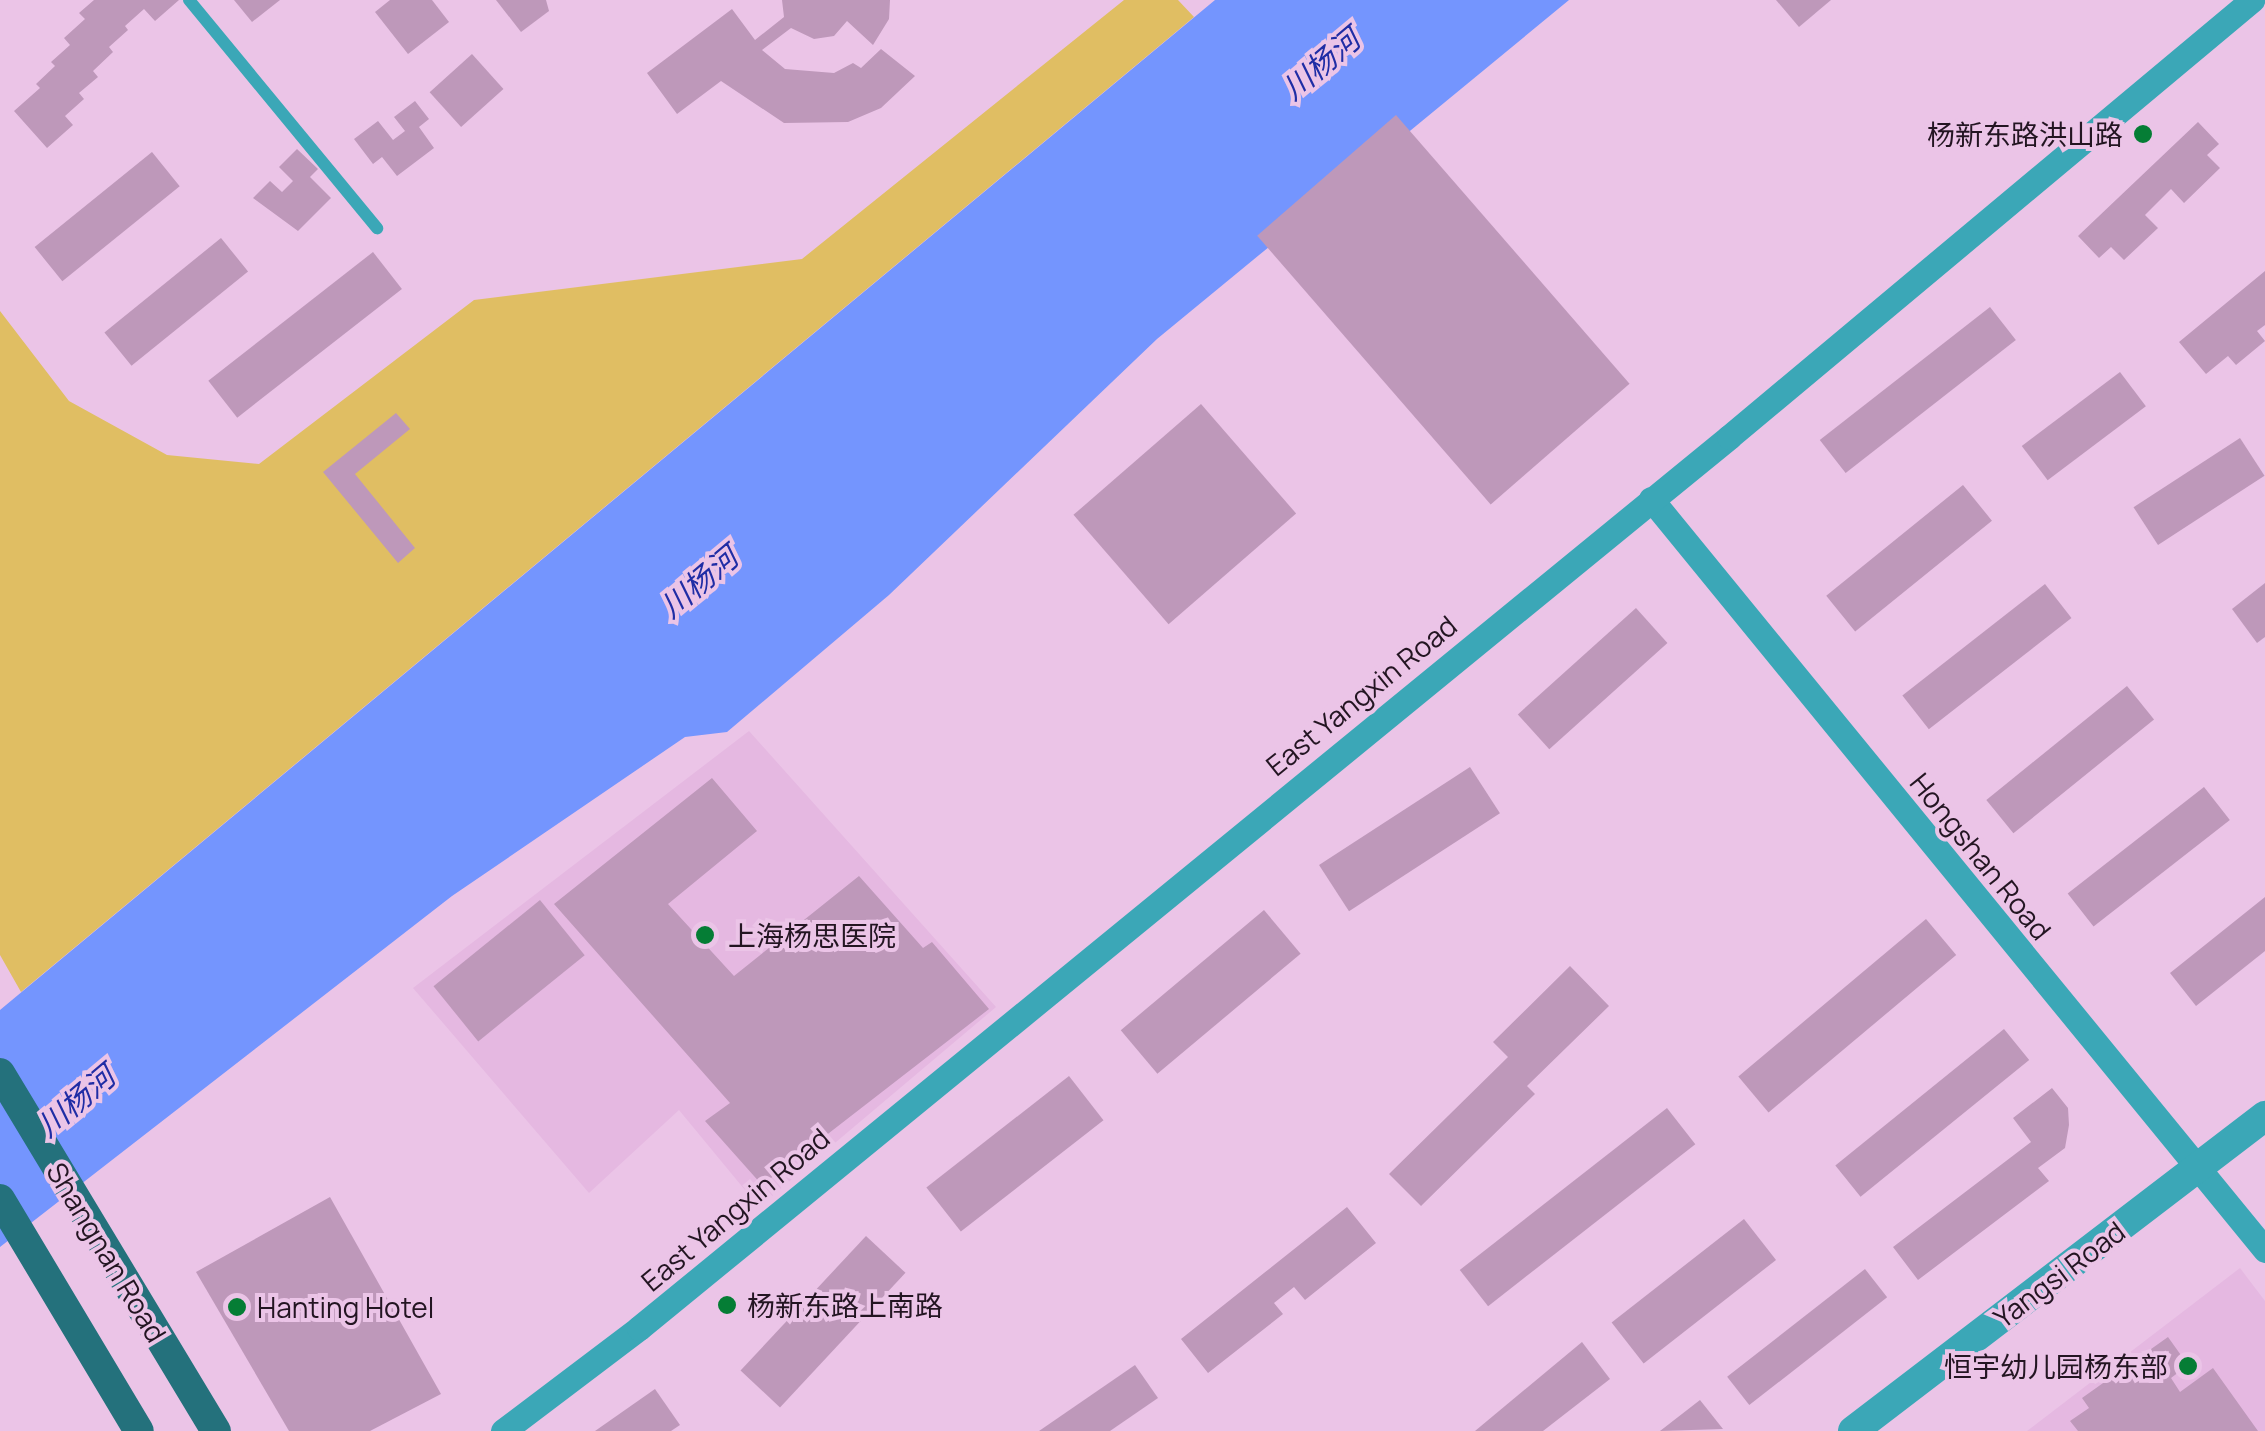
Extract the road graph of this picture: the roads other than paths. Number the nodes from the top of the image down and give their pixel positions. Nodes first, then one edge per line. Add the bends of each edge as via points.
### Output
1 (189, 0) edge
2 (2252, 0) edge
3 (377, 228) dead end
4 (1651, 500) junction
5 (0, 1073) edge
6 (2265, 1116) edge
7 (2196, 1168) junction
8 (0, 1199) edge
9 (2265, 1250) edge
10 (139, 1431) edge
11 (216, 1431) edge
12 (504, 1431) edge
13 (1852, 1431) edge

1 - 3 lane
2 - 4 street, East Yangxin Road
4 - 7 street, Hongshan Road
4 - 12 street, East Yangxin Road via 639,1328
5 - 11 main road, Shangnan Road
6 - 7 street, Yangsi Road
7 - 9 street, Hongshan Road
7 - 13 street, Yangsi Road
8 - 10 main road

